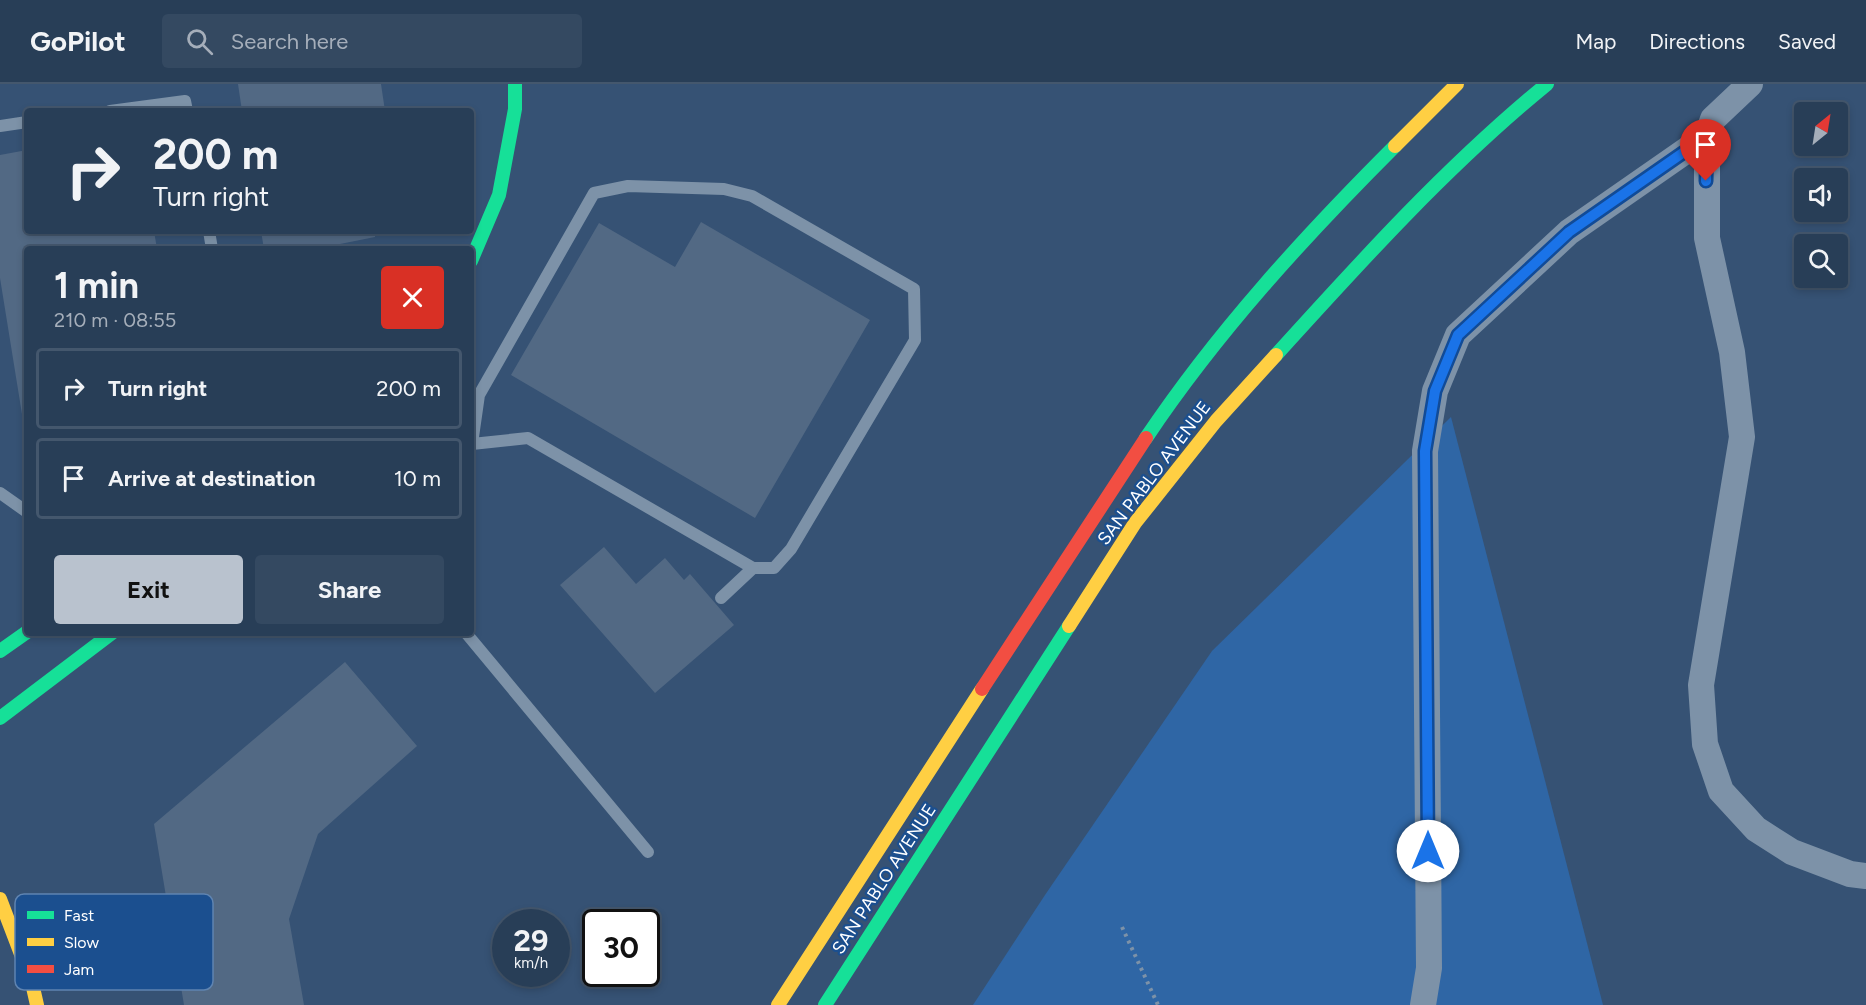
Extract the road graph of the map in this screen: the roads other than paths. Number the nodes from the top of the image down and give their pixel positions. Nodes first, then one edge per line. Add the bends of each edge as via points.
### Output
1 (515, 84) edge
2 (1457, 84) edge
3 (1547, 84) edge
4 (1750, 84) edge
5 (132, 108) edge
6 (186, 108) edge
7 (24, 122) edge
8 (0, 126) edge
9 (1707, 136) junction
10 (474, 254) edge
11 (474, 423) edge
12 (474, 444) edge
13 (0, 493) edge
14 (24, 510) edge
15 (753, 568) junction
16 (721, 598) dead end
17 (24, 634) edge
18 (108, 636) edge
19 (468, 636) edge
20 (0, 651) edge
21 (0, 718) edge
22 (648, 852) dead end
23 (1866, 876) edge
24 (0, 899) edge
25 (15, 938) edge
26 (34, 990) edge
27 (37, 1005) edge
28 (778, 1005) edge
29 (825, 1005) edge
30 (1423, 1005) edge

1 - 10 main road via 515,109 499,195
2 - 28 main road, SAN PABLO AVENUE via 1354,187 1244,309 1178,390
3 - 29 main road, SAN PABLO AVENUE via 1503,120 1387,233 1216,421 1148,506
4 - 9 street via 1713,119
5 - 6 lane via 185,101
7 - 8 lane
9 - 23 street via 1707,238 1732,352 1742,437 1701,685 1705,744 1721,791 1756,829 1792,852
9 - 30 street via 1569,232 1458,335 1435,391 1425,451 1428,968
11 - 15 lane via 478,395 594,193 628,186 724,189 752,196 914,289 915,340 791,549 774,568
12 - 15 lane via 528,438
13 - 14 lane
15 - 16 lane
17 - 20 main road
18 - 21 main road
19 - 22 lane
24 - 25 main road
26 - 27 main road

